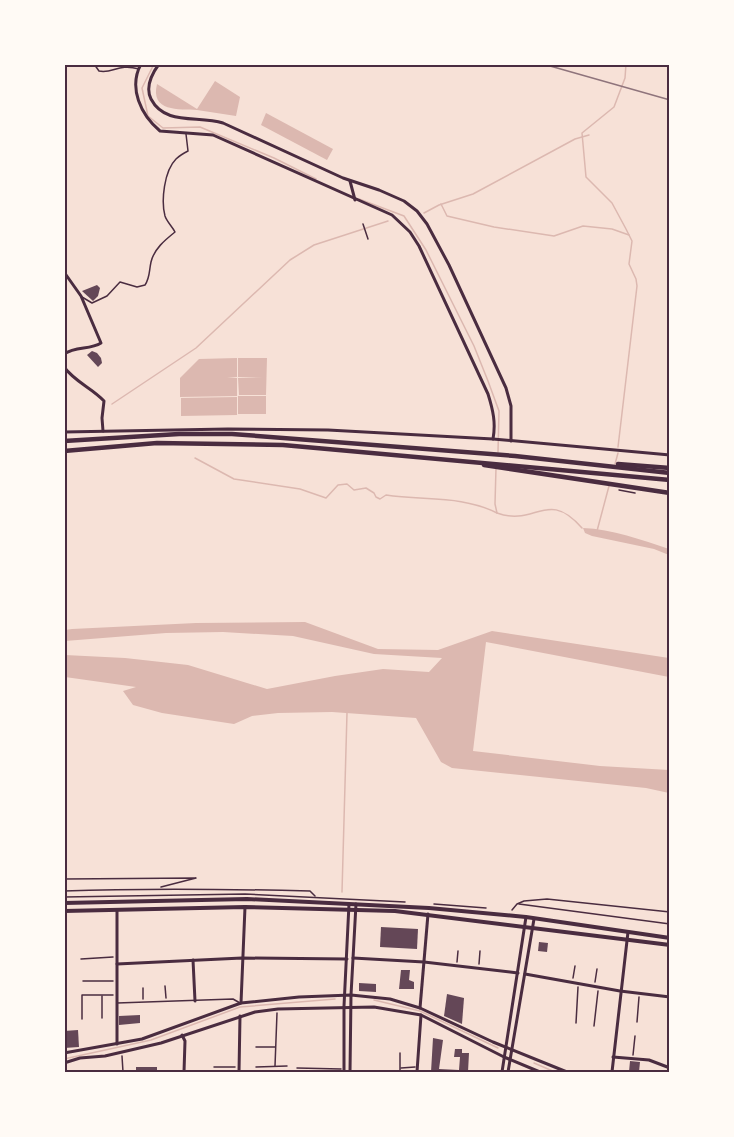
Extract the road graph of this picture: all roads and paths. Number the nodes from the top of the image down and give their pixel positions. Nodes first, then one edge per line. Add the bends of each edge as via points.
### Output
1 (94, 64) edge
2 (141, 64) edge
3 (159, 64) edge
4 (139, 69) junction
5 (186, 132) junction
6 (350, 181) junction
7 (355, 200) junction
8 (363, 224) dead end
9 (368, 240) dead end
10 (64, 272) edge
11 (81, 296) junction
12 (64, 354) edge
13 (64, 368) edge
14 (103, 430) junction
15 (64, 432) edge
16 (493, 439) junction
17 (64, 441) edge
18 (511, 441) junction
19 (64, 451) edge
20 (669, 455) edge
21 (454, 460) junction
22 (594, 464) junction
23 (669, 468) edge
24 (669, 473) edge
25 (669, 480) edge
26 (669, 492) edge
27 (64, 879) edge
28 (157, 888) junction
29 (64, 891) edge
30 (315, 897) dead end
31 (64, 903) edge
32 (349, 904) junction
33 (356, 904) junction
34 (517, 904) junction
35 (245, 907) junction
36 (117, 910) junction
37 (349, 910) junction
38 (355, 910) junction
39 (64, 911) edge
40 (512, 911) dead end
41 (669, 912) edge
42 (428, 914) junction
43 (526, 917) junction
44 (534, 919) junction
45 (669, 924) edge
46 (525, 927) junction
47 (532, 928) junction
48 (628, 932) junction
49 (627, 939) junction
50 (669, 939) edge
51 (669, 945) edge
52 (458, 951) dead end
53 (480, 951) dead end
54 (117, 957) junction
55 (242, 958) junction
56 (347, 958) junction
57 (353, 958) junction
58 (81, 959) dead end
59 (193, 960) junction
60 (424, 962) junction
61 (117, 964) junction
62 (457, 966) junction
63 (574, 966) dead end
64 (479, 968) junction
65 (597, 969) dead end
66 (518, 973) junction
67 (525, 974) junction
68 (83, 981) dead end
69 (117, 981) junction
70 (573, 982) junction
71 (578, 983) junction
72 (165, 986) dead end
73 (597, 987) junction
74 (142, 988) dead end
75 (620, 991) junction
76 (639, 993) junction
77 (102, 995) junction
78 (117, 995) junction
79 (345, 995) junction
80 (351, 995) junction
81 (669, 997) edge
82 (195, 1001) junction
83 (167, 1002) junction
84 (143, 1003) junction
85 (241, 1003) junction
86 (117, 1004) junction
87 (344, 1006) junction
88 (351, 1007) junction
89 (420, 1008) junction
90 (278, 1009) junction
91 (421, 1015) junction
92 (240, 1016) junction
93 (102, 1018) dead end
94 (82, 1019) dead end
95 (637, 1022) dead end
96 (576, 1023) dead end
97 (594, 1026) dead end
98 (182, 1035) junction
99 (635, 1036) dead end
100 (117, 1044) junction
101 (256, 1047) dead end
102 (276, 1047) junction
103 (506, 1047) junction
104 (512, 1050) junction
105 (122, 1052) junction
106 (64, 1053) edge
107 (400, 1053) dead end
108 (504, 1057) junction
109 (614, 1057) junction
110 (511, 1059) junction
111 (633, 1059) junction
112 (64, 1063) edge
113 (275, 1066) junction
114 (286, 1066) dead end
115 (214, 1067) dead end
116 (239, 1067) junction
117 (256, 1067) dead end
118 (417, 1067) junction
119 (297, 1068) dead end
120 (400, 1068) junction
121 (669, 1068) edge
122 (344, 1071) edge
123 (123, 1072) edge
124 (184, 1072) edge
125 (239, 1072) edge
126 (350, 1072) edge
127 (400, 1072) edge
128 (417, 1072) edge
129 (502, 1072) edge
130 (508, 1072) edge
131 (540, 1072) edge
132 (567, 1072) edge
133 (612, 1072) edge

1 - 4 lane via 104,72 128,66
2 - 4 street
3 - 6 street via 148,91 154,105 164,114 223,123
4 - 5 street via 135,87 152,124 160,131
5 - 7 street via 213,135
5 - 11 lane via 188,151 171,167 163,208 175,232 151,261 145,285 120,282 107,296 92,303
6 - 7 street
6 - 18 street via 404,201 427,224 506,388 511,406
7 - 16 street via 396,218 419,246 481,378 493,412
8 - 9 path
10 - 11 street
11 - 12 street via 101,343
13 - 14 street via 104,401
14 - 15 street
14 - 16 street via 327,430
16 - 18 street
17 - 22 highway via 232,434
18 - 20 street
19 - 21 highway via 157,443 219,443
21 - 25 highway
21 - 26 highway
22 - 23 highway
22 - 24 highway
27 - 28 path via 196,878
28 - 29 path
28 - 30 path via 310,891
31 - 32 street via 213,898
32 - 33 street
32 - 37 street
33 - 38 street
33 - 43 street
34 - 40 path
34 - 41 path via 547,899
34 - 45 path
35 - 36 street
35 - 37 street
35 - 55 street
36 - 39 street
36 - 54 street
37 - 38 street
37 - 56 street
38 - 42 street
38 - 57 street
42 - 46 street
42 - 60 street
43 - 44 street
43 - 46 street
44 - 47 street
44 - 48 street
46 - 47 street
46 - 66 street
47 - 49 street
47 - 67 street
48 - 49 street
48 - 50 street
49 - 51 street
49 - 75 street
52 - 62 path
53 - 64 path
54 - 58 path
54 - 61 street
55 - 56 street
55 - 59 street
55 - 85 street
56 - 79 street
57 - 60 street
57 - 80 street
59 - 61 street
59 - 82 street
60 - 62 street
60 - 89 street
61 - 69 street
62 - 64 street
63 - 70 path
64 - 66 street
65 - 73 path
66 - 103 street
67 - 70 street
67 - 104 street
68 - 69 path
69 - 78 street
70 - 71 street
71 - 73 street
71 - 96 path
72 - 83 path
73 - 75 street
73 - 97 path
74 - 84 path
75 - 76 street
75 - 109 street
76 - 81 street
76 - 95 path
77 - 78 path
77 - 93 path
77 - 94 path via 82,995
78 - 86 street
79 - 80 street
79 - 85 street
79 - 87 street
80 - 88 street
80 - 89 street via 390,999
82 - 83 lane
82 - 85 lane via 232,999
83 - 84 lane
84 - 86 lane
85 - 100 street via 142,1040
86 - 100 street
87 - 88 street
87 - 90 street
87 - 122 street
88 - 91 street
88 - 126 street
89 - 103 street
90 - 92 street
90 - 102 path
91 - 108 street
91 - 118 street
92 - 98 street
92 - 116 street
98 - 105 street
98 - 124 street
99 - 111 path
100 - 106 street
101 - 102 path
102 - 113 path
103 - 104 street
103 - 108 street
104 - 110 street
104 - 132 street
105 - 112 street
105 - 123 path
107 - 120 path
108 - 110 street
108 - 129 street
109 - 111 street
109 - 133 street
110 - 130 street
110 - 131 street
111 - 121 street
113 - 114 path
113 - 117 path
115 - 116 path
116 - 125 street
118 - 120 path
118 - 128 street
119 - 122 path
120 - 127 path

